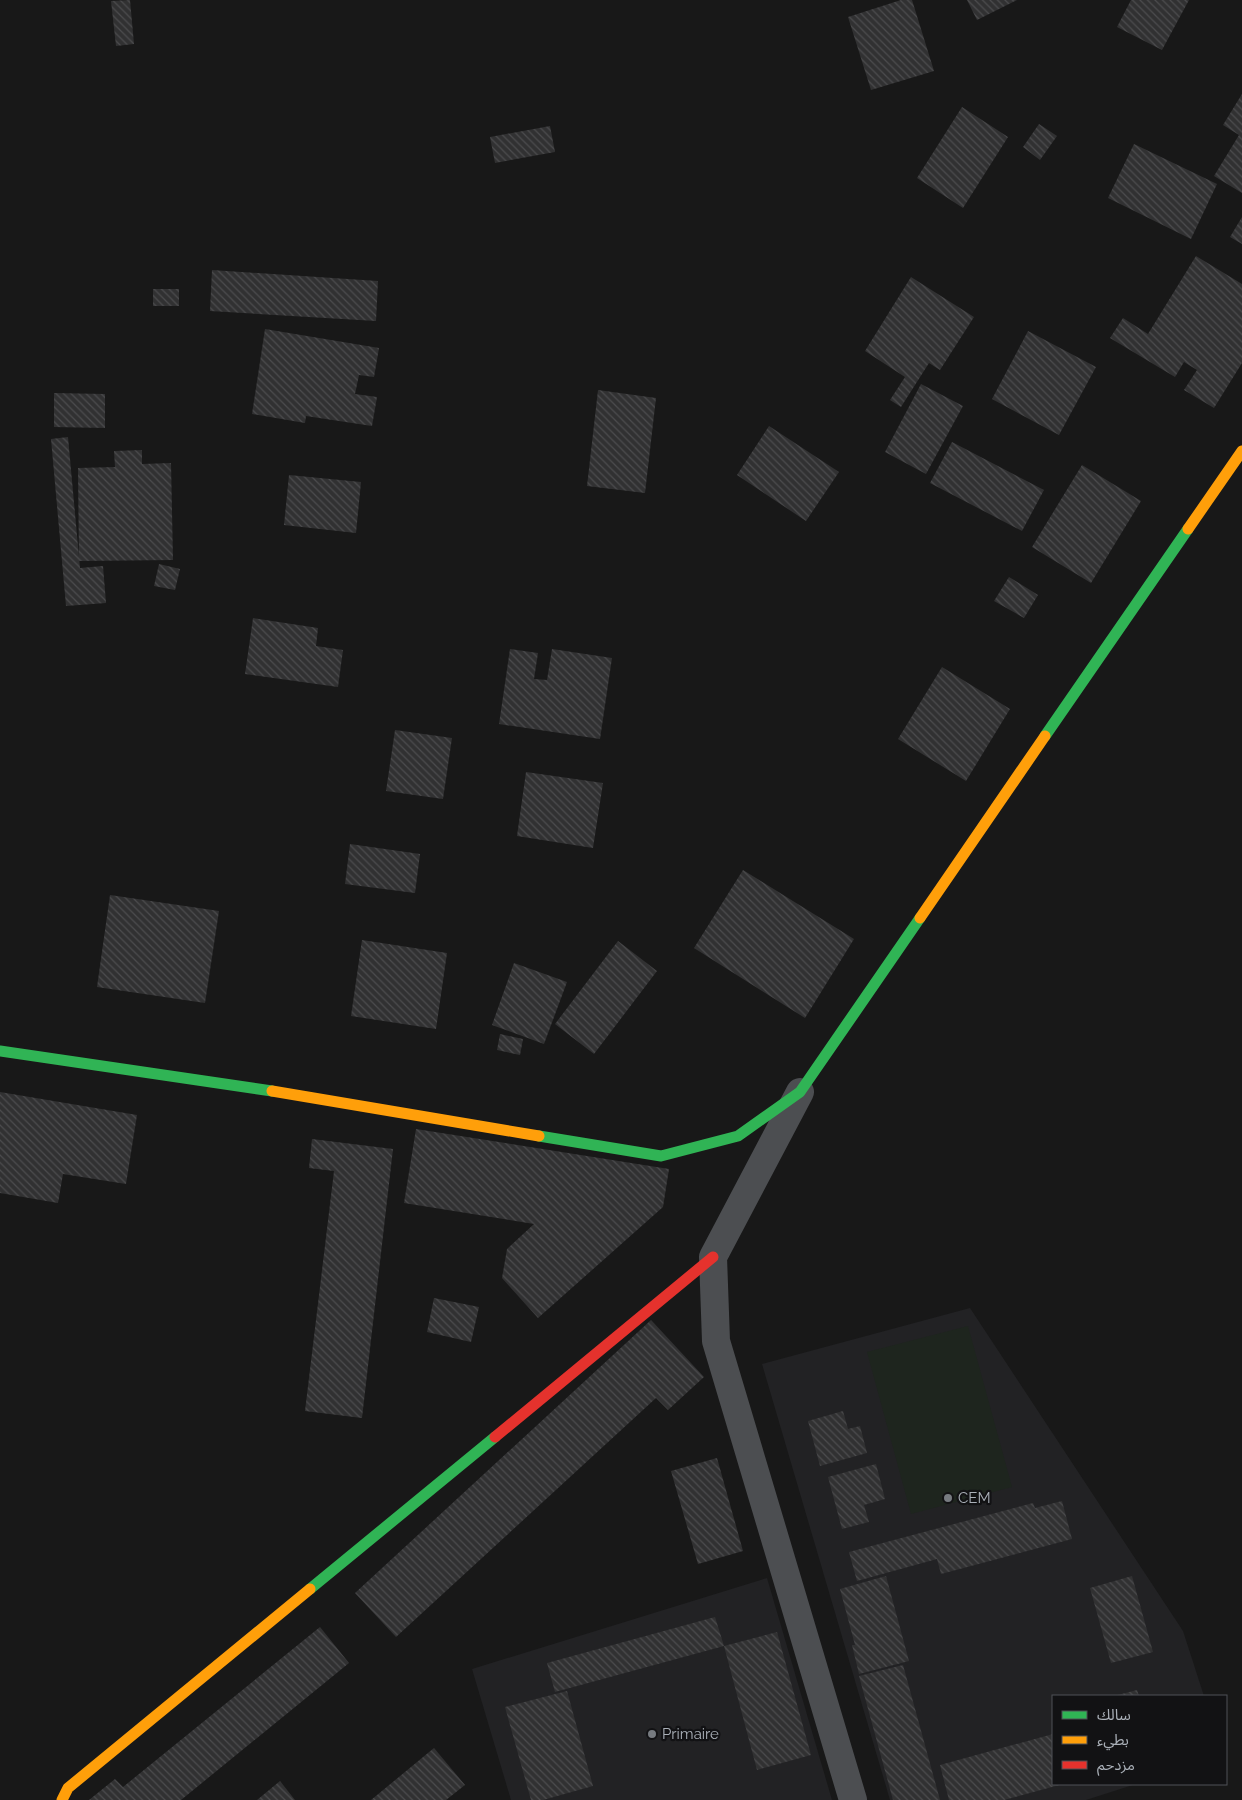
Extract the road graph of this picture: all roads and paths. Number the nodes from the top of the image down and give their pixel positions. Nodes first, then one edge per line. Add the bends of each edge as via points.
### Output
1 (1242, 451) edge
2 (0, 1051) edge
3 (800, 1092) junction
4 (713, 1257) junction
5 (62, 1800) edge
6 (853, 1800) edge

1 - 3 street
2 - 3 street via 297,1095 661,1156 738,1136
3 - 4 street
4 - 5 street via 68,1788
4 - 6 street via 716,1341

